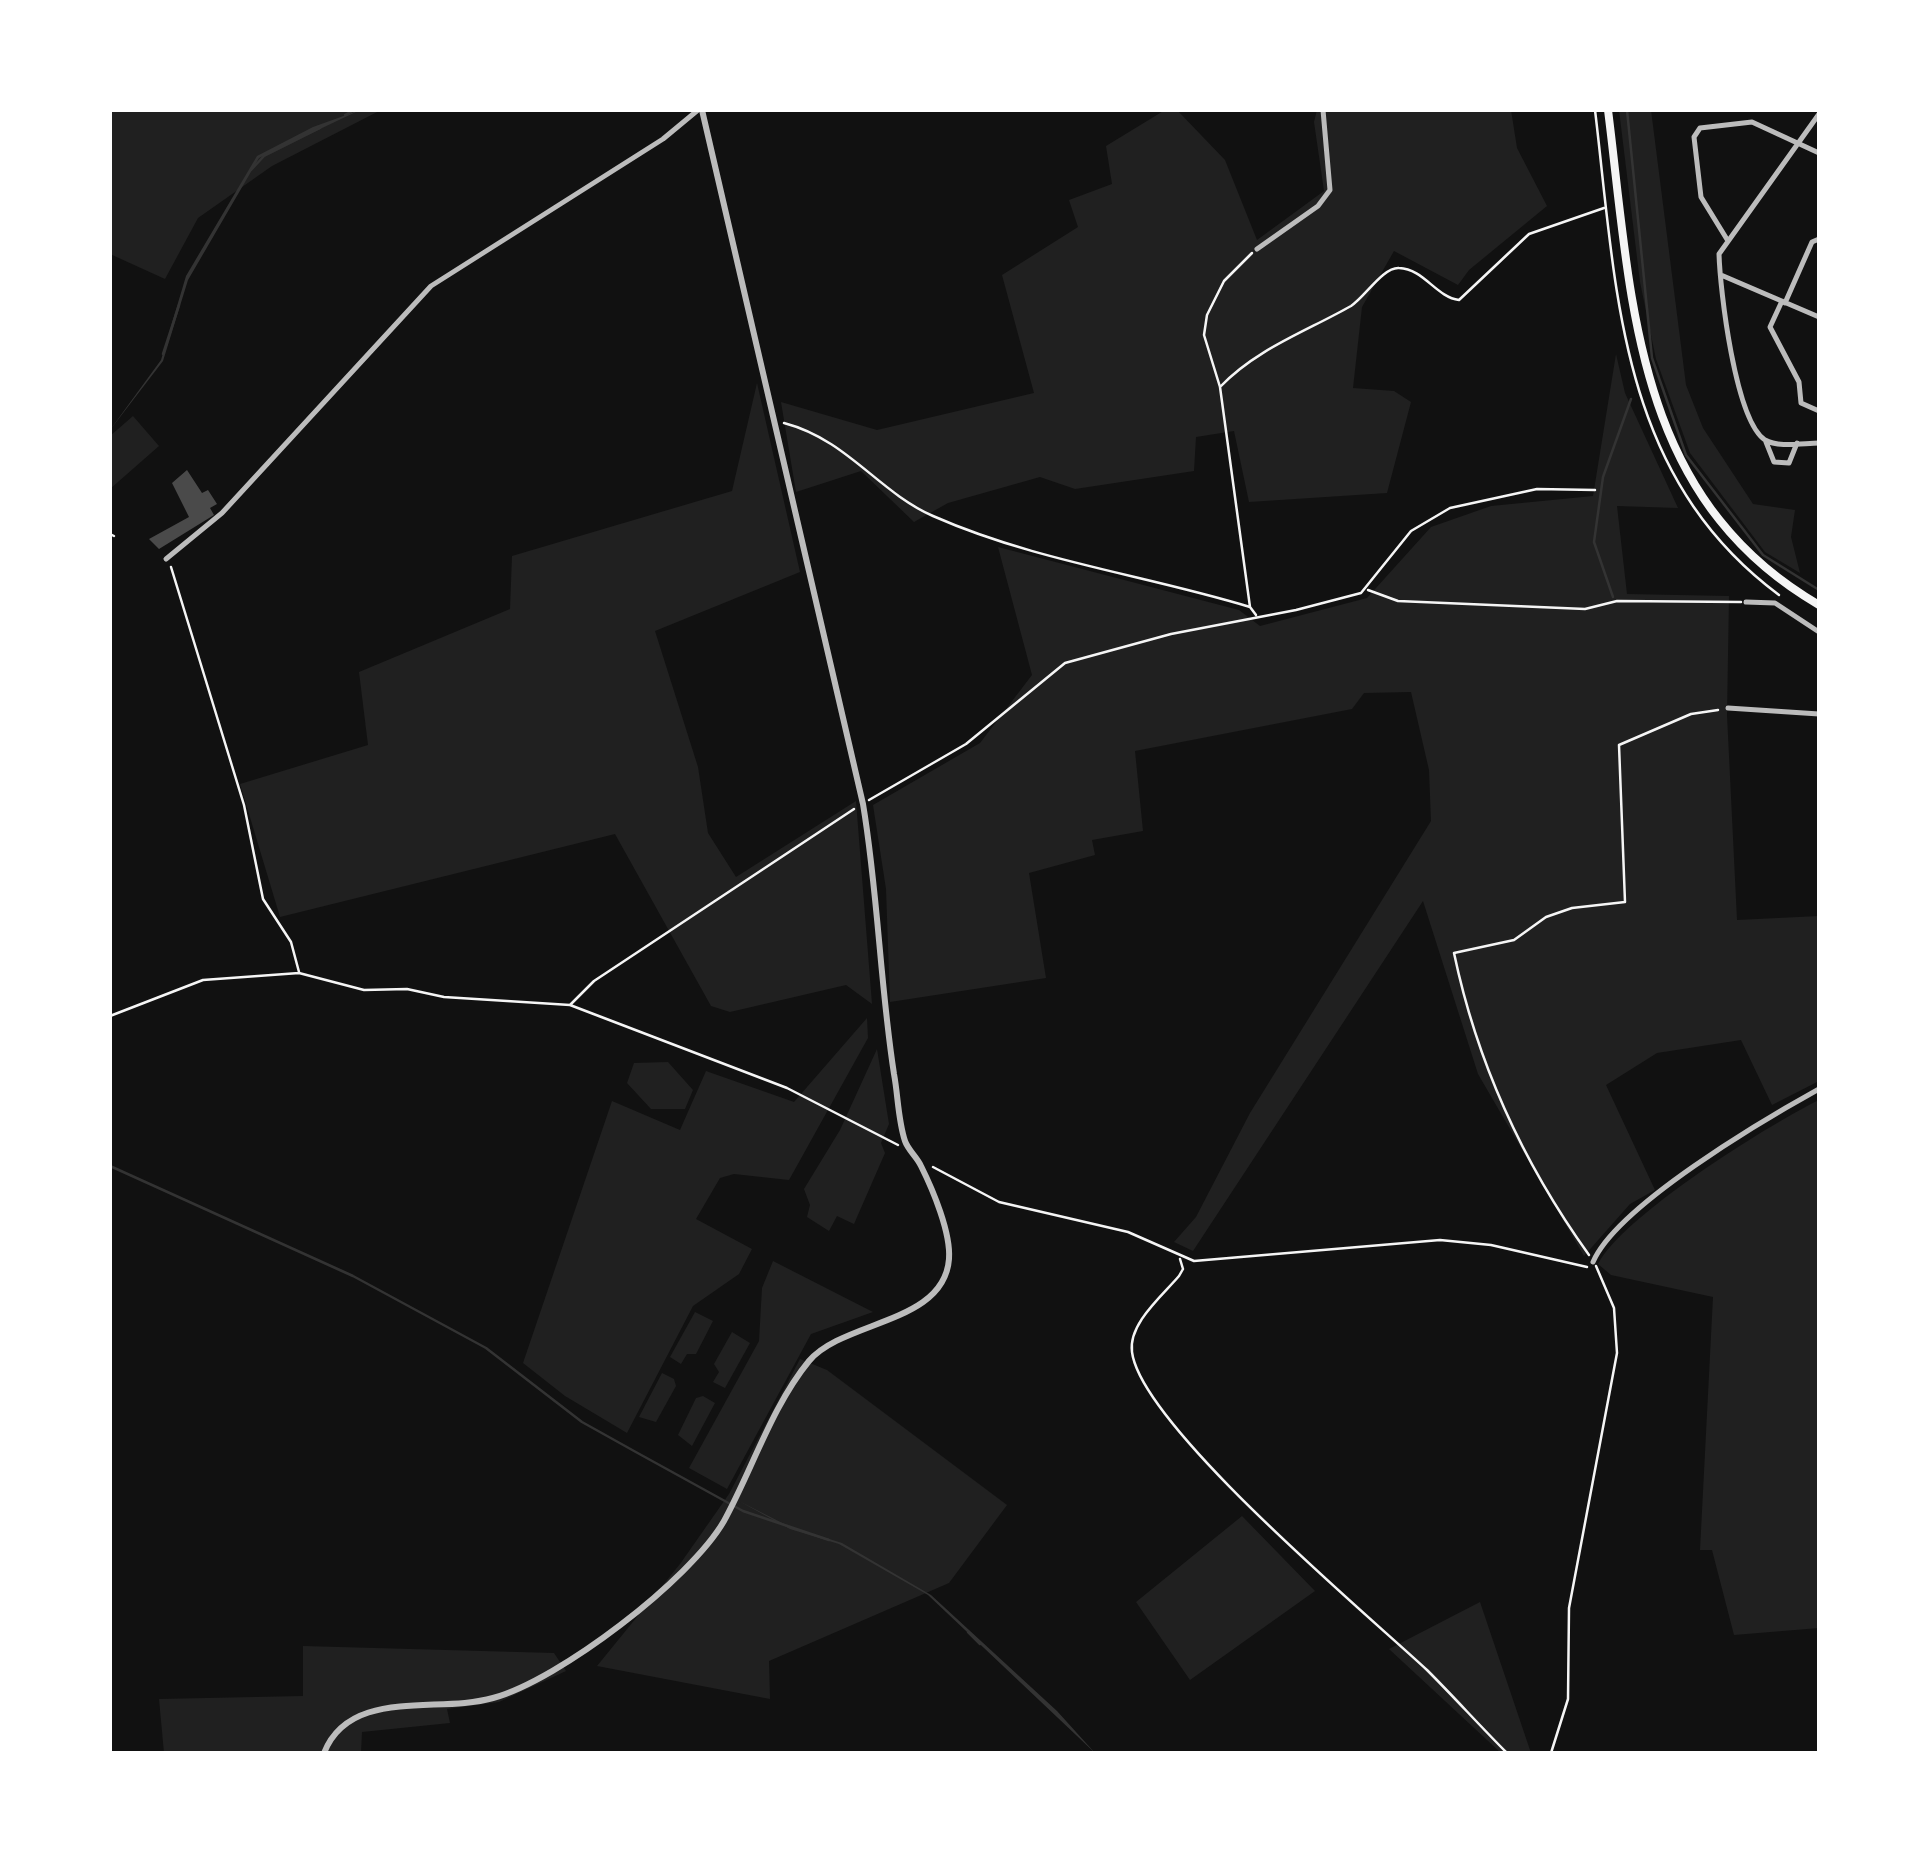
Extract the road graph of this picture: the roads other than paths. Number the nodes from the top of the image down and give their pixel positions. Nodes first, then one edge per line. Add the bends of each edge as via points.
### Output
1 (700, 110) edge
2 (1324, 110) edge
3 (1608, 110) edge
4 (1819, 114) edge
5 (1798, 144) junction
6 (1819, 153) edge
7 (1819, 239) edge
8 (1728, 242) junction
9 (1258, 249) road end
10 (1721, 274) junction
11 (1784, 302) junction
12 (1819, 317) edge
13 (1819, 411) edge
14 (1819, 435) edge
15 (1765, 439) junction
16 (1797, 443) junction
17 (1817, 443) edge
18 (168, 558) road end
19 (1746, 602) road end
20 (1819, 605) edge
21 (1819, 632) edge
22 (1728, 708) road end
23 (1819, 714) edge
24 (1819, 1089) edge
25 (1596, 1265) road end
26 (324, 1753) edge

1 - 18 street via 431,286 222,513
1 - 26 street via 863,804 905,1143 921,1165 950,1263 943,1280 916,1306 828,1344 806,1365 720,1526 684,1572 577,1654 511,1690 494,1698 357,1716 333,1733
2 - 9 street via 1330,190
3 - 20 main road via 1643,361 1678,460 1747,552
4 - 5 street
5 - 6 street
5 - 8 street
5 - 8 street via 1752,122 1700,128 1694,137 1701,197
7 - 11 street
8 - 10 street via 1719,254
10 - 11 street
10 - 15 street via 1731,360
11 - 12 street
11 - 13 street via 1770,327 1799,382 1800,403
14 - 17 street
15 - 16 street
15 - 16 street via 1774,462 1789,463
16 - 17 street
19 - 21 street via 1774,603
22 - 23 street
24 - 25 street via 1633,1212 1603,1243

